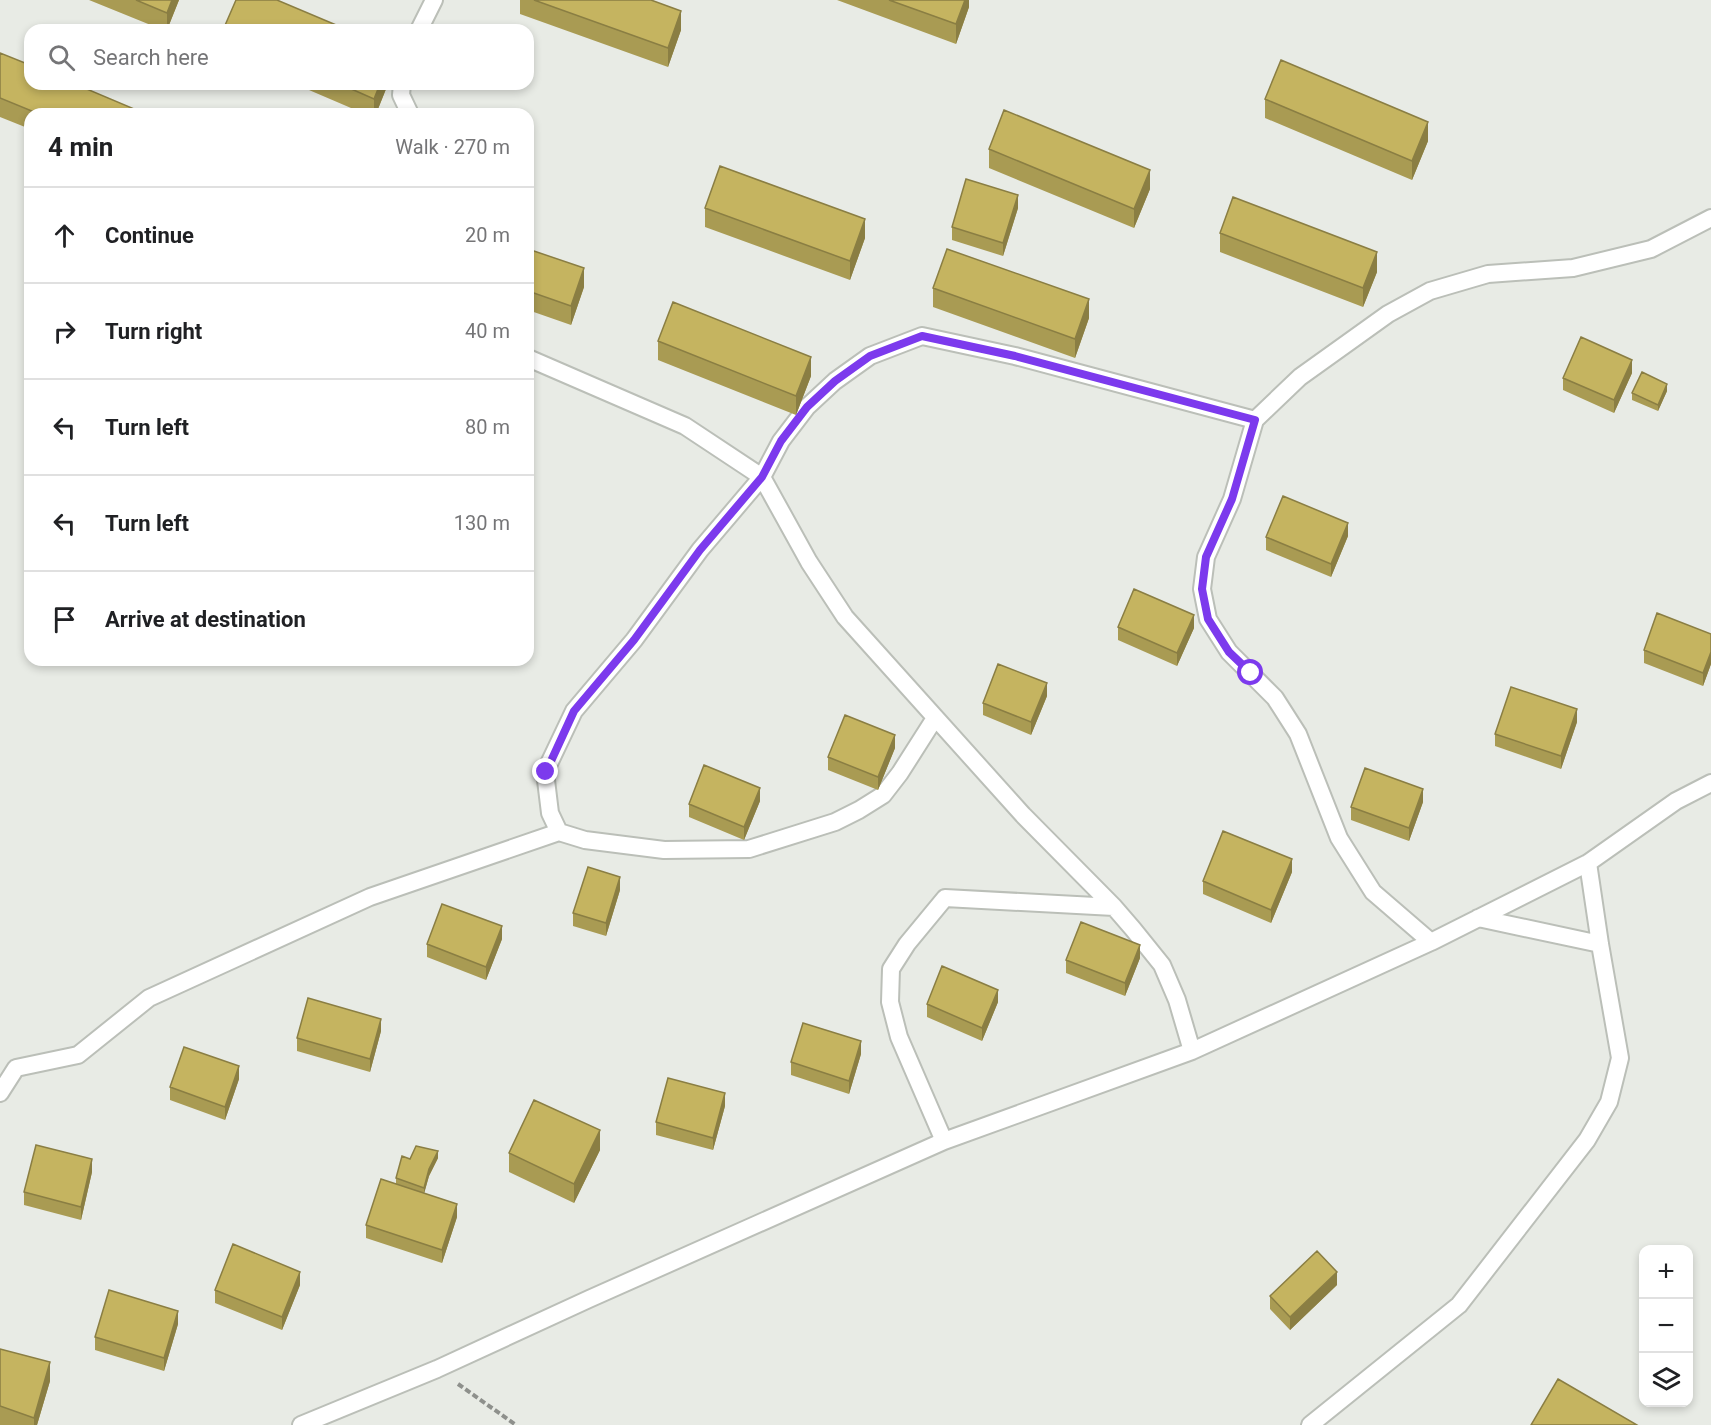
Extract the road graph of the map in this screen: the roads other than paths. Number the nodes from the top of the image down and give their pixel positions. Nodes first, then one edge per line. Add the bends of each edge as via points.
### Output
1 (434, 0) edge
2 (421, 24) edge
3 (401, 90) edge
4 (407, 108) edge
5 (1711, 218) edge
6 (534, 361) edge
7 (1255, 420) junction
8 (762, 477) junction
9 (935, 718) junction
10 (1711, 783) edge
11 (559, 832) junction
12 (1588, 863) junction
13 (1113, 907) junction
14 (1478, 918) junction
15 (1431, 942) junction
16 (1600, 944) junction
17 (1192, 1051) junction
18 (0, 1093) edge
19 (944, 1141) junction
20 (301, 1425) edge
21 (1310, 1425) edge

1 - 2 lane
3 - 4 lane
5 - 7 lane via 1651,249 1573,268 1488,274 1430,291 1388,314 1300,377
6 - 8 lane via 685,426
7 - 8 lane via 1015,356 922,336 870,356 835,381 807,407 781,441
7 - 15 lane via 1232,499 1206,557 1202,589 1208,619 1229,652 1275,698 1298,734 1339,838 1373,892
8 - 9 lane via 845,617
8 - 11 lane via 574,711 546,772 550,813
9 - 11 lane via 883,795 835,822 749,849 664,850 585,840
9 - 13 lane
10 - 12 lane via 1677,801
11 - 18 lane via 370,897 149,998 78,1055 16,1068
12 - 14 lane
12 - 16 lane
13 - 17 lane via 1162,965
13 - 19 lane via 945,898 907,944 891,969 890,1002 899,1036
14 - 15 lane
14 - 16 lane
15 - 17 lane
16 - 21 lane via 1620,1058 1609,1102 1587,1140 1459,1305
17 - 19 lane
19 - 20 lane via 437,1369

